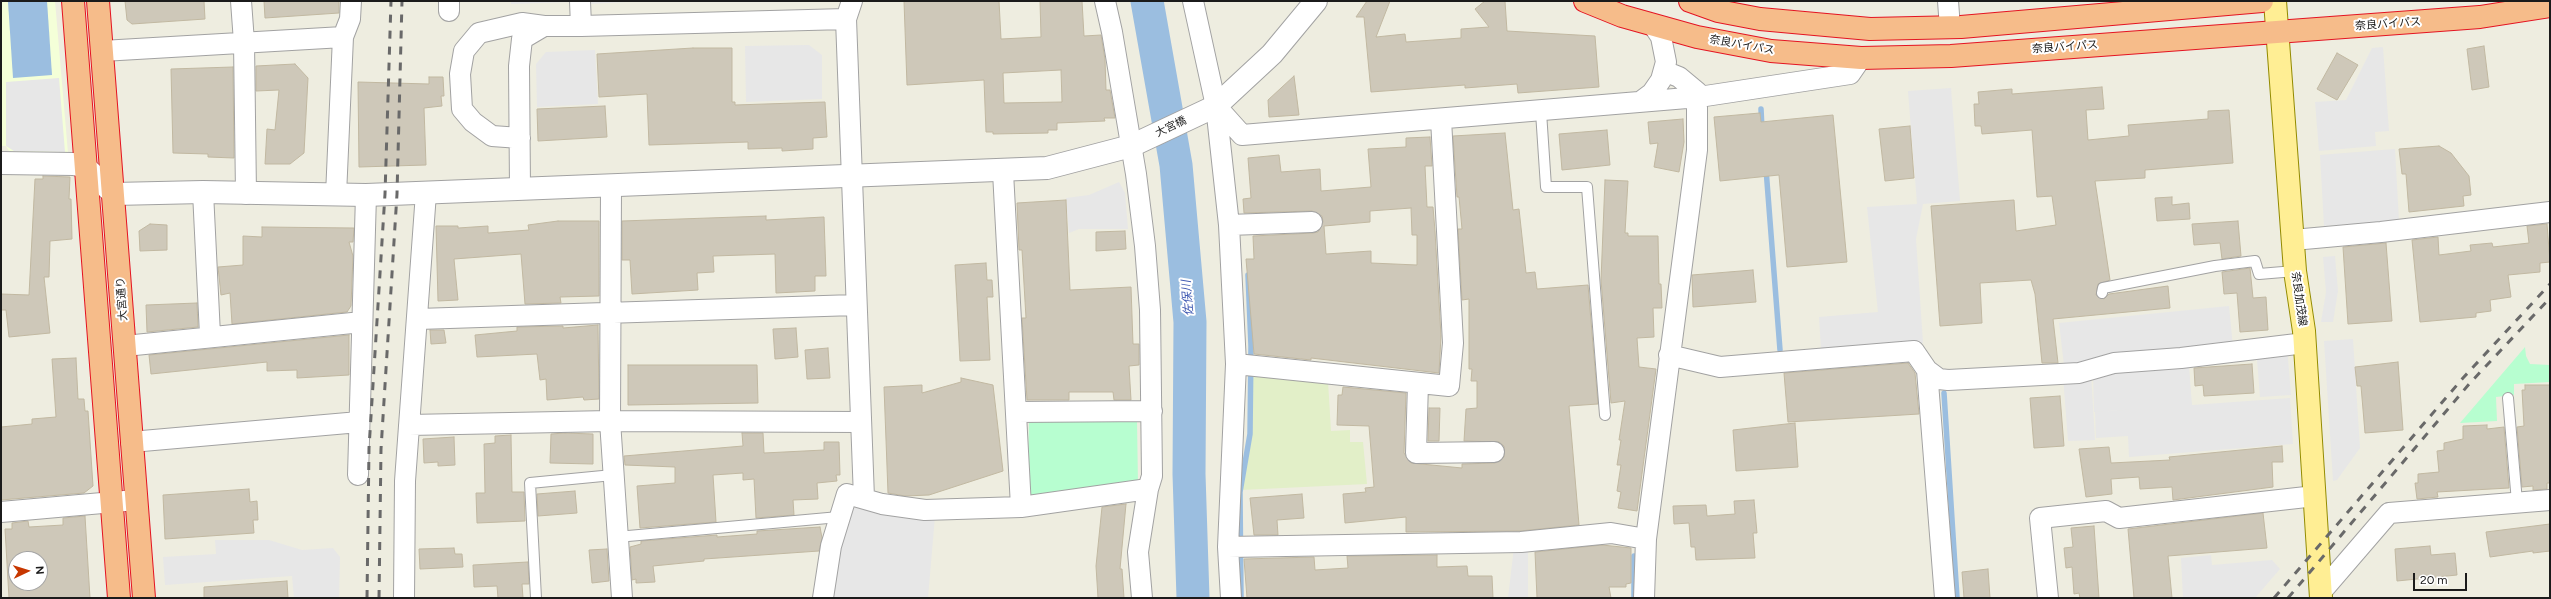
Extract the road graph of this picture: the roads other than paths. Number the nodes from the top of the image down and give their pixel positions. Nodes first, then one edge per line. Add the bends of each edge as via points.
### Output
1 (73, 1) edge
2 (98, 1) edge
3 (241, 1) edge
4 (351, 1) edge
5 (580, 1) edge
6 (1105, 1) edge
7 (1193, 1) edge
8 (1316, 1) edge
9 (1585, 1) edge
10 (1690, 1) edge
11 (1948, 1) edge
12 (2262, 1) edge
13 (2275, 1) edge
14 (1720, 6) edge
15 (2550, 6) edge
16 (849, 10) edge
17 (1653, 25) junction
18 (544, 26) junction
19 (581, 26) junction
20 (1950, 27) junction
21 (2278, 32) junction
22 (343, 37) junction
23 (244, 42) junction
24 (102, 51) junction
25 (1862, 58) junction
26 (1664, 70) junction
27 (1699, 98) junction
28 (1640, 102) junction
29 (1209, 109) junction
30 (1541, 112) junction
31 (1441, 119) junction
32 (520, 138) junction
33 (1135, 144) junction
34 (1, 163) edge
35 (85, 167) junction
36 (1003, 172) junction
37 (852, 177) junction
38 (611, 187) junction
39 (520, 189) junction
40 (203, 192) junction
41 (426, 193) junction
42 (114, 194) junction
43 (246, 194) junction
44 (336, 194) junction
45 (366, 195) junction
46 (2550, 212) edge
47 (1312, 222) dead end
48 (1229, 224) junction
49 (2293, 240) junction
50 (2295, 271) junction
51 (2102, 293) dead end
52 (855, 306) junction
53 (609, 313) junction
54 (418, 319) junction
55 (362, 322) junction
56 (210, 335) junction
57 (2305, 343) junction
58 (125, 346) junction
59 (1669, 355) junction
60 (1236, 364) junction
61 (1927, 370) junction
62 (1418, 383) junction
63 (2508, 398) dead end
64 (1152, 411) junction
65 (1016, 412) junction
66 (1605, 415) dead end
67 (610, 421) junction
68 (359, 422) junction
69 (860, 422) junction
70 (409, 425) junction
71 (132, 442) junction
72 (1494, 452) dead end
73 (358, 475) dead end
74 (614, 475) junction
75 (1148, 489) junction
76 (2315, 496) junction
77 (864, 498) junction
78 (136, 500) junction
79 (2550, 500) edge
80 (112, 502) junction
81 (2517, 502) junction
82 (1021, 507) junction
83 (1, 512) edge
84 (839, 517) junction
85 (617, 537) junction
86 (1646, 539) junction
87 (1228, 547) junction
88 (2321, 595) edge
89 (119, 598) edge
90 (144, 598) edge
91 (404, 598) edge
92 (536, 598) edge
93 (622, 598) edge
94 (823, 598) edge
95 (1142, 598) edge
96 (1231, 598) edge
97 (1644, 598) edge
98 (1945, 598) edge
99 (2048, 598) edge

1 - 35 highway
2 - 24 highway, 大宮通り
3 - 23 street
4 - 22 street via 350,19
5 - 19 street
6 - 33 street
7 - 29 street
8 - 29 street, 大宮橋 via 1272,54
9 - 17 highway, 奈良バイパス
10 - 14 highway
11 - 20 street
12 - 20 highway
13 - 21 main road, 奈良加茂線
14 - 20 highway via 1760,19 1808,24 1870,29
15 - 21 highway, 奈良バイパス via 2480,17
16 - 19 street
16 - 37 street
17 - 25 highway, 奈良バイパス via 1697,37 1771,51
17 - 26 street via 1662,37 1666,62
18 - 19 street
18 - 32 street via 522,39 519,66
18 - 32 street via 522,23 479,33 464,51 460,74 462,109 473,122 492,136
21 - 25 highway, 奈良バイパス via 1958,55
21 - 49 main road, 奈良加茂線
22 - 23 street
22 - 44 street
23 - 24 street
23 - 43 street
24 - 42 highway, 大宮通り
25 - 27 street via 1850,74
26 - 27 street via 1691,86
26 - 28 street via 1652,93
27 - 28 street
27 - 59 street via 1697,150
28 - 30 street
29 - 31 street via 1242,135
29 - 33 street, 大宮橋
29 - 48 street
30 - 31 street
30 - 66 lane via 1546,187 1587,187
31 - 62 street via 1453,344 1449,386
32 - 39 street
33 - 36 street, 大宮橋 via 1047,168
33 - 64 street via 1150,310
34 - 35 street via 74,164
35 - 42 street
35 - 80 highway
36 - 37 street, 大宮橋
36 - 65 street
37 - 38 street, 大宮橋
37 - 52 street
38 - 39 street, 大宮橋
38 - 53 street
39 - 41 street, 大宮橋
40 - 42 street, 大宮橋
40 - 43 street, 大宮橋
40 - 56 street
41 - 45 street, 大宮橋
41 - 54 street
42 - 58 highway, 大宮通り
43 - 44 street, 大宮橋
44 - 45 street, 大宮橋
45 - 55 street
46 - 49 street
47 - 48 street
48 - 60 street
49 - 50 main road, 奈良加茂線
50 - 51 lane via 2258,274 2256,261 2215,266 2103,288
50 - 57 main road, 奈良加茂線
52 - 53 street
52 - 69 street
53 - 54 street
53 - 67 street
54 - 70 street
55 - 56 street
55 - 68 street
56 - 58 street
57 - 61 street via 2114,363 2079,373 1948,380 1939,379
57 - 76 main road, 奈良加茂線
58 - 71 highway, 大宮通り
59 - 61 street via 1720,367 1914,351
59 - 86 street
60 - 62 street
60 - 87 street
61 - 98 street
62 - 72 street via 1416,453
63 - 81 lane
64 - 65 street
64 - 75 street via 1152,476
65 - 82 street
67 - 69 street
67 - 70 street
67 - 74 street
68 - 71 street
68 - 73 street
69 - 77 street
70 - 91 street via 405,481
71 - 78 highway, 大宮通り
74 - 85 street
74 - 92 lane via 530,482
75 - 82 street
75 - 95 street via 1138,552
76 - 88 main road, 奈良加茂線
76 - 99 street via 2119,518 2106,511 2040,518
77 - 82 street via 882,504 925,510
77 - 84 street via 847,494
78 - 80 street
78 - 90 highway, 大宮通り
79 - 81 street
80 - 83 street
80 - 89 highway
81 - 88 street via 2389,512
84 - 85 lane
84 - 94 street via 830,546
85 - 93 street
86 - 87 street via 1611,533 1522,542
86 - 97 street
87 - 96 street

